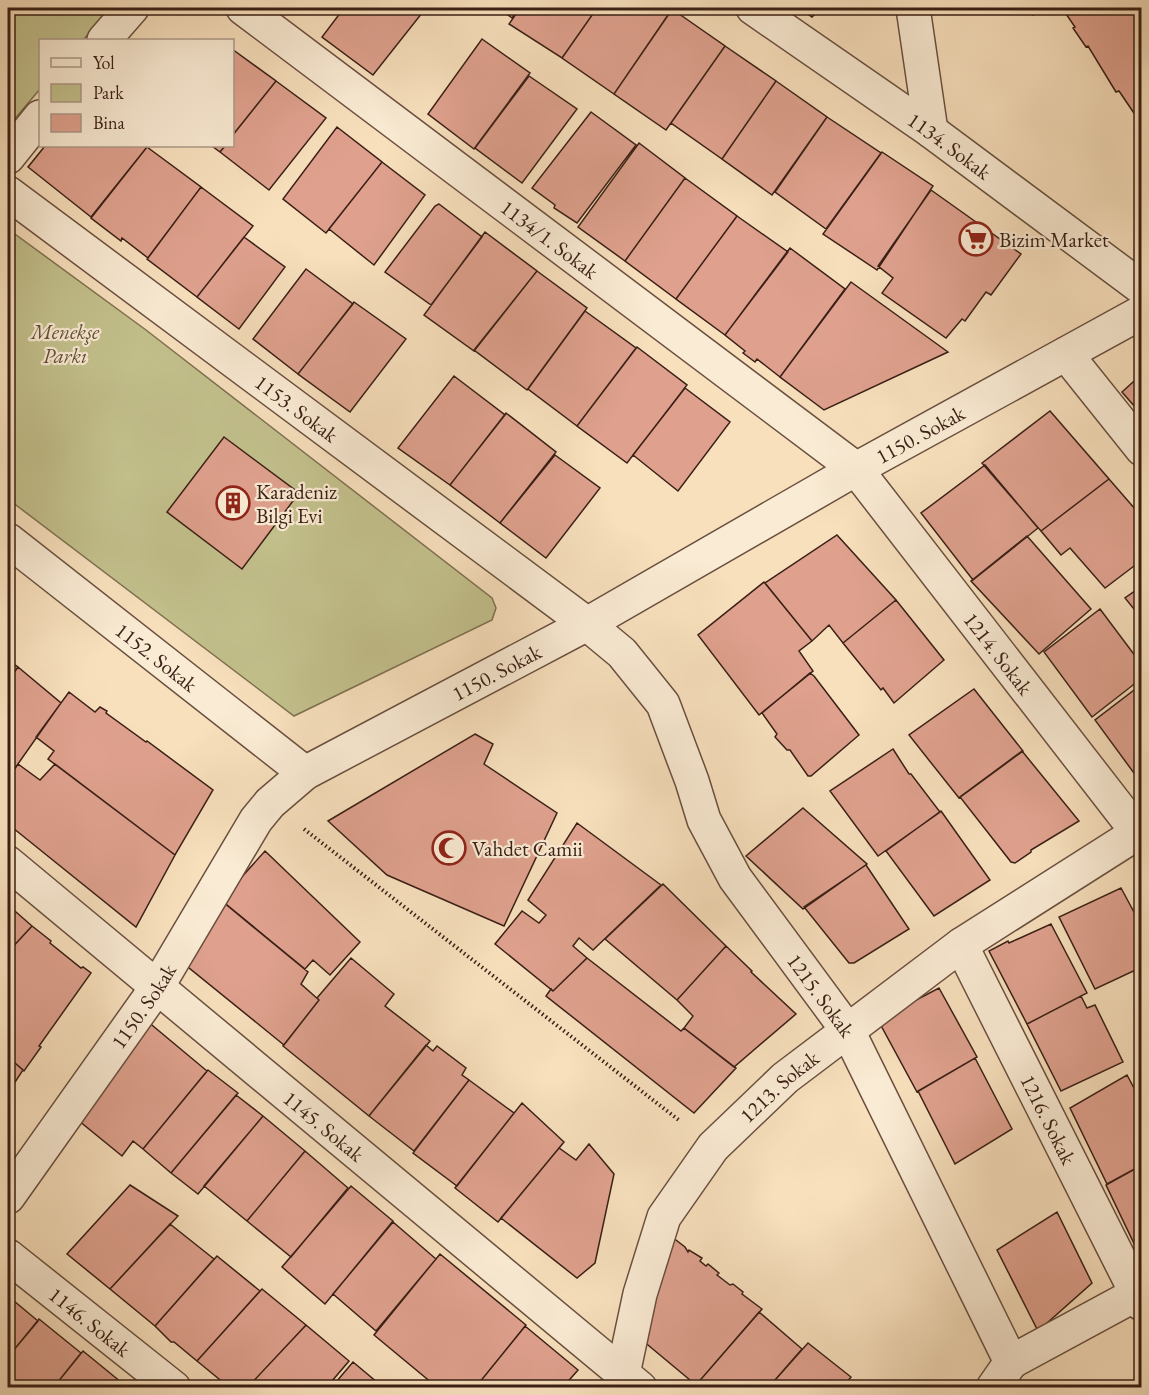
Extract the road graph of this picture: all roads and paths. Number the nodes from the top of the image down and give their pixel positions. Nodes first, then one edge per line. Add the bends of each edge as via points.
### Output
1 (132, 8) edge
2 (243, 8) edge
3 (753, 8) edge
4 (913, 8) edge
5 (105, 39) edge
6 (39, 118) edge
7 (932, 131) junction
8 (8, 157) edge
9 (8, 193) edge
10 (1142, 288) edge
11 (1142, 312) edge
12 (1066, 354) junction
13 (1142, 449) edge
14 (856, 469) junction
15 (8, 540) edge
16 (587, 624) junction
17 (305, 772) junction
18 (270, 803) junction
19 (1140, 833) edge
20 (8, 863) edge
21 (961, 945) junction
22 (157, 987) junction
23 (848, 1031) junction
24 (713, 1148) junction
25 (8, 1197) edge
26 (8, 1256) edge
27 (1140, 1296) edge
28 (1002, 1375) edge
29 (628, 1383) edge
30 (174, 1388) edge

1 - 5 street
2 - 14 street, 1134/1. Sokak
3 - 7 street, 1134. Sokak
4 - 7 street
6 - 8 street
7 - 10 street, 1134. Sokak
9 - 16 street, 1153. Sokak
11 - 12 street, 1150. Sokak
12 - 13 street
12 - 14 street, 1150. Sokak
14 - 16 street, 1150. Sokak
14 - 19 street, 1214. Sokak
15 - 17 street, 1152. Sokak
16 - 17 street, 1150. Sokak
16 - 23 street, 1215. Sokak via 622,653 663,704 704,820 735,878
17 - 18 street, 1150. Sokak
18 - 22 street, 1150. Sokak via 256,820
18 - 24 path
19 - 21 street, 1213. Sokak
20 - 22 street, 1145. Sokak
21 - 23 street, 1213. Sokak
21 - 27 street, 1216. Sokak
22 - 25 street, 1150. Sokak
22 - 29 street, 1145. Sokak
23 - 24 street, 1213. Sokak via 785,1078
23 - 28 street, 1215. Sokak
24 - 29 street, 1213. Sokak via 664,1217 640,1294
26 - 30 street, 1146. Sokak
27 - 28 street

